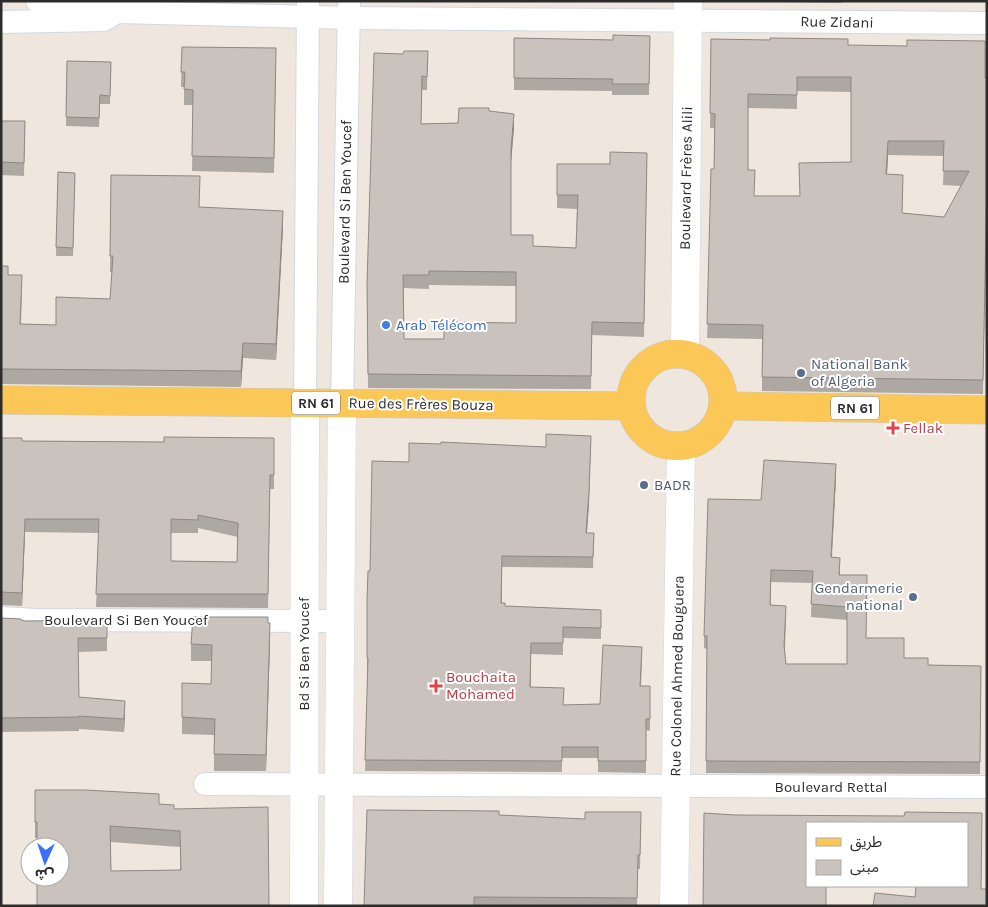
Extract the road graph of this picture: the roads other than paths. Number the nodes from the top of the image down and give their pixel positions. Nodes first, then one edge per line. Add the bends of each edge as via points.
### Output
1 (37, 1) edge
2 (308, 9) edge
3 (349, 10) edge
4 (688, 11) edge
5 (116, 12) junction
6 (1, 22) edge
7 (987, 23) edge
8 (685, 354) junction
9 (1, 400) edge
10 (305, 403) junction
11 (342, 403) junction
12 (630, 406) junction
13 (724, 406) junction
14 (987, 410) edge
15 (681, 447) junction
16 (1, 618) edge
17 (304, 620) junction
18 (341, 622) junction
19 (205, 784) dead end
20 (305, 784) junction
21 (338, 784) junction
22 (675, 786) junction
23 (987, 787) edge
24 (304, 906) edge
25 (338, 906) edge
26 (674, 906) edge

1 - 5 street via 104,4
2 - 3 street, Rue Zidani
2 - 5 street, Rue Zidani
2 - 10 street
3 - 4 street, Rue Zidani
3 - 11 street, Boulevard Si Ben Youcef
4 - 7 street, Rue Zidani
4 - 8 street, Boulevard Frères Alili
5 - 6 street via 104,20
8 - 12 main road via 651,361 631,388
8 - 13 main road via 710,367 719,379
9 - 10 main road, Rue des Frères Bouza / RN 61
10 - 11 main road, Rue des Frères Bouza / RN 61
10 - 17 street, Bd Si Ben Youcef
11 - 12 main road, Rue des Frères Bouza / RN 61
11 - 18 street
12 - 15 main road via 642,432 653,441
13 - 14 main road, RN 61
13 - 15 main road via 719,422 710,434
15 - 22 street, Rue Colonel Ahmed Bouguera
16 - 17 street, Boulevard Si Ben Youcef
17 - 18 street, Boulevard Si Ben Youcef
17 - 20 street, Bd Si Ben Youcef
18 - 21 street
19 - 20 street, Boulevard Rettal
20 - 21 street, Boulevard Rettal
20 - 24 street, Bd Si Ben Youcef
21 - 22 street, Boulevard Rettal
21 - 25 street
22 - 23 street, Boulevard Rettal
22 - 26 street, Rue Colonel Ahmed Bouguera

